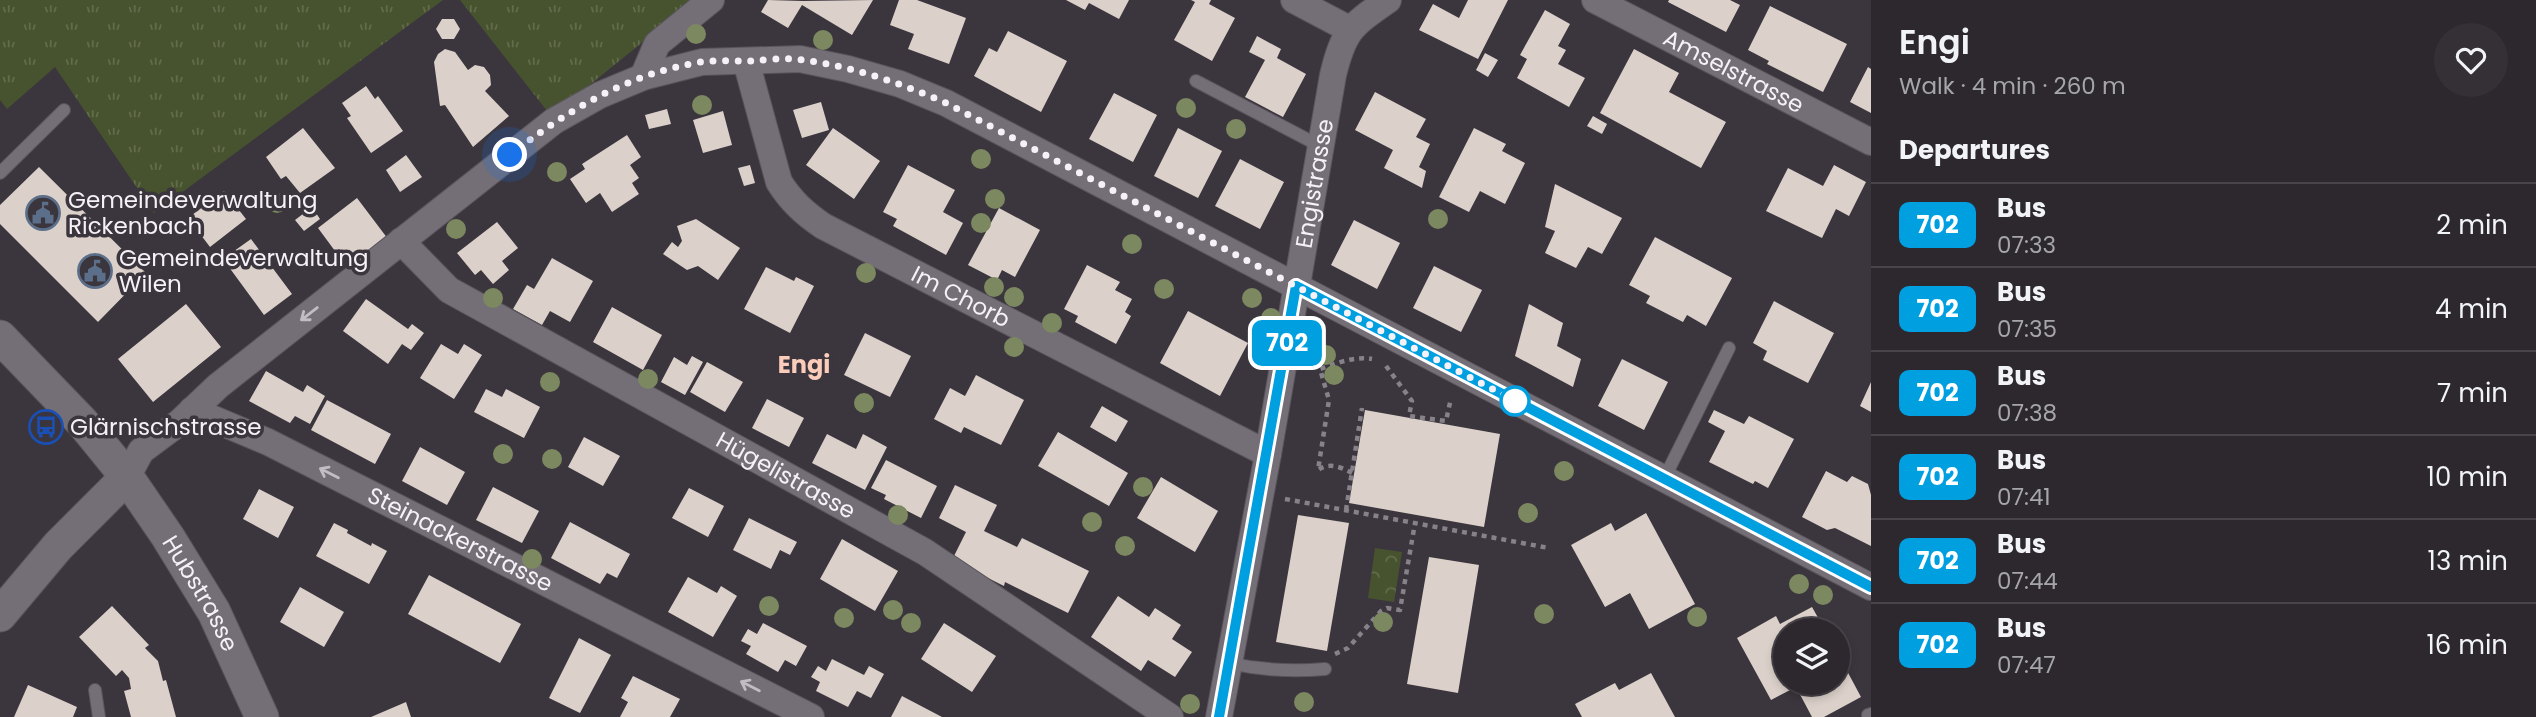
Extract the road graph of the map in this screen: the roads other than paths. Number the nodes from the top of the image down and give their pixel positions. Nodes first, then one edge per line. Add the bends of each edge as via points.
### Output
1 (711, 0) edge
2 (1294, 0) edge
3 (1388, 0) edge
4 (1595, 0) edge
5 (1349, 29) junction
6 (746, 61) junction
7 (643, 77) junction
8 (1196, 81) dead end
9 (64, 110) dead end
10 (1871, 142) edge
11 (1320, 146) junction
12 (0, 173) edge
13 (401, 241) junction
14 (1296, 286) junction
15 (0, 337) edge
16 (1729, 348) dead end
17 (192, 410) junction
18 (1268, 454) junction
19 (127, 477) junction
20 (1664, 479) junction
21 (1871, 587) edge
22 (0, 615) edge
23 (1228, 663) junction
24 (1327, 663) road end
25 (95, 690) dead end
26 (99, 717) edge
27 (262, 717) edge
28 (811, 717) edge
29 (1170, 717) edge
30 (1219, 717) edge

1 - 7 street via 657,44
2 - 5 street
3 - 5 street
4 - 10 street, Amselstrasse
5 - 11 street, Engistrasse via 1338,53
6 - 7 street via 702,62
6 - 14 street via 800,59 923,93
6 - 18 street, Im Chorb via 779,181 804,214
7 - 13 street via 554,121
8 - 11 lane
9 - 12 lane
11 - 14 street, Engistrasse
13 -> 17 street
13 - 29 street, Hügelistrasse via 449,290 925,552
14 - 18 street, Engistrasse
14 - 20 street
15 - 19 street, Hubstrasse via 83,422
16 - 20 lane
17 - 19 street via 141,451
28 -> 17 street, Steinackerstrasse via 268,442
18 - 23 street, Engistrasse
19 - 22 street via 58,546
19 - 27 street, Hubstrasse via 214,612
20 - 21 street
23 - 24 lane via 1298,671
23 - 30 street, Engistrasse
25 - 26 lane

